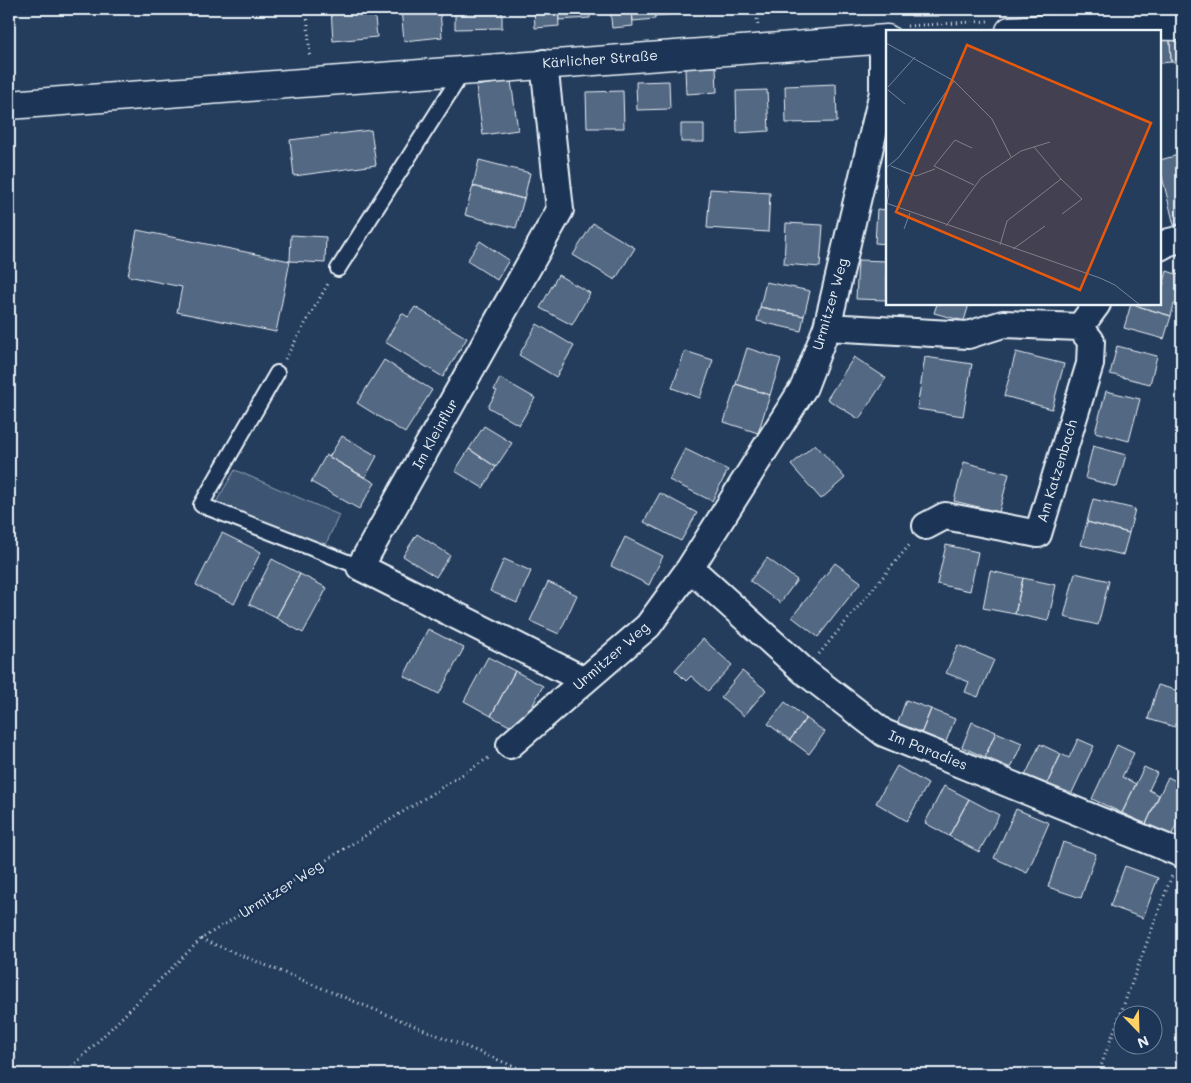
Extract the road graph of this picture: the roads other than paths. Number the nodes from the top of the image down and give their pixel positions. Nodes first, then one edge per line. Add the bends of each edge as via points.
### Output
1 (1111, 17) edge
2 (1182, 26) edge
3 (1017, 30) edge
4 (885, 39) edge
5 (544, 63) junction
6 (465, 69) junction
7 (9, 104) edge
8 (1182, 239) edge
9 (1161, 246) edge
10 (338, 269) road end
11 (1096, 305) edge
12 (826, 327) junction
13 (1080, 327) junction
14 (276, 373) road end
15 (926, 526) road end
16 (360, 567) junction
17 (690, 568) junction
18 (584, 680) junction
19 (510, 745) road end
20 (1181, 850) edge

1 - 2 street
1 - 3 street
4 - 5 street, Kärlicher Straße
4 - 12 street, Urmitzer Weg via 884,92
5 - 6 street, Kärlicher Straße
5 - 16 street, Im Kleinflur via 560,210
6 - 7 street, Kärlicher Straße
6 - 10 lane
8 - 9 street
11 - 13 street
12 - 13 street via 968,335 1003,324
12 - 17 street, Urmitzer Weg via 804,387
13 - 15 street, Am Katzenbach via 1091,341 1090,364 1038,534 945,516
14 - 16 lane via 201,505
16 - 18 street
17 - 18 street, Urmitzer Weg via 648,626
17 - 20 street, Im Paradies via 805,672 884,733
18 - 19 street, Urmitzer Weg

